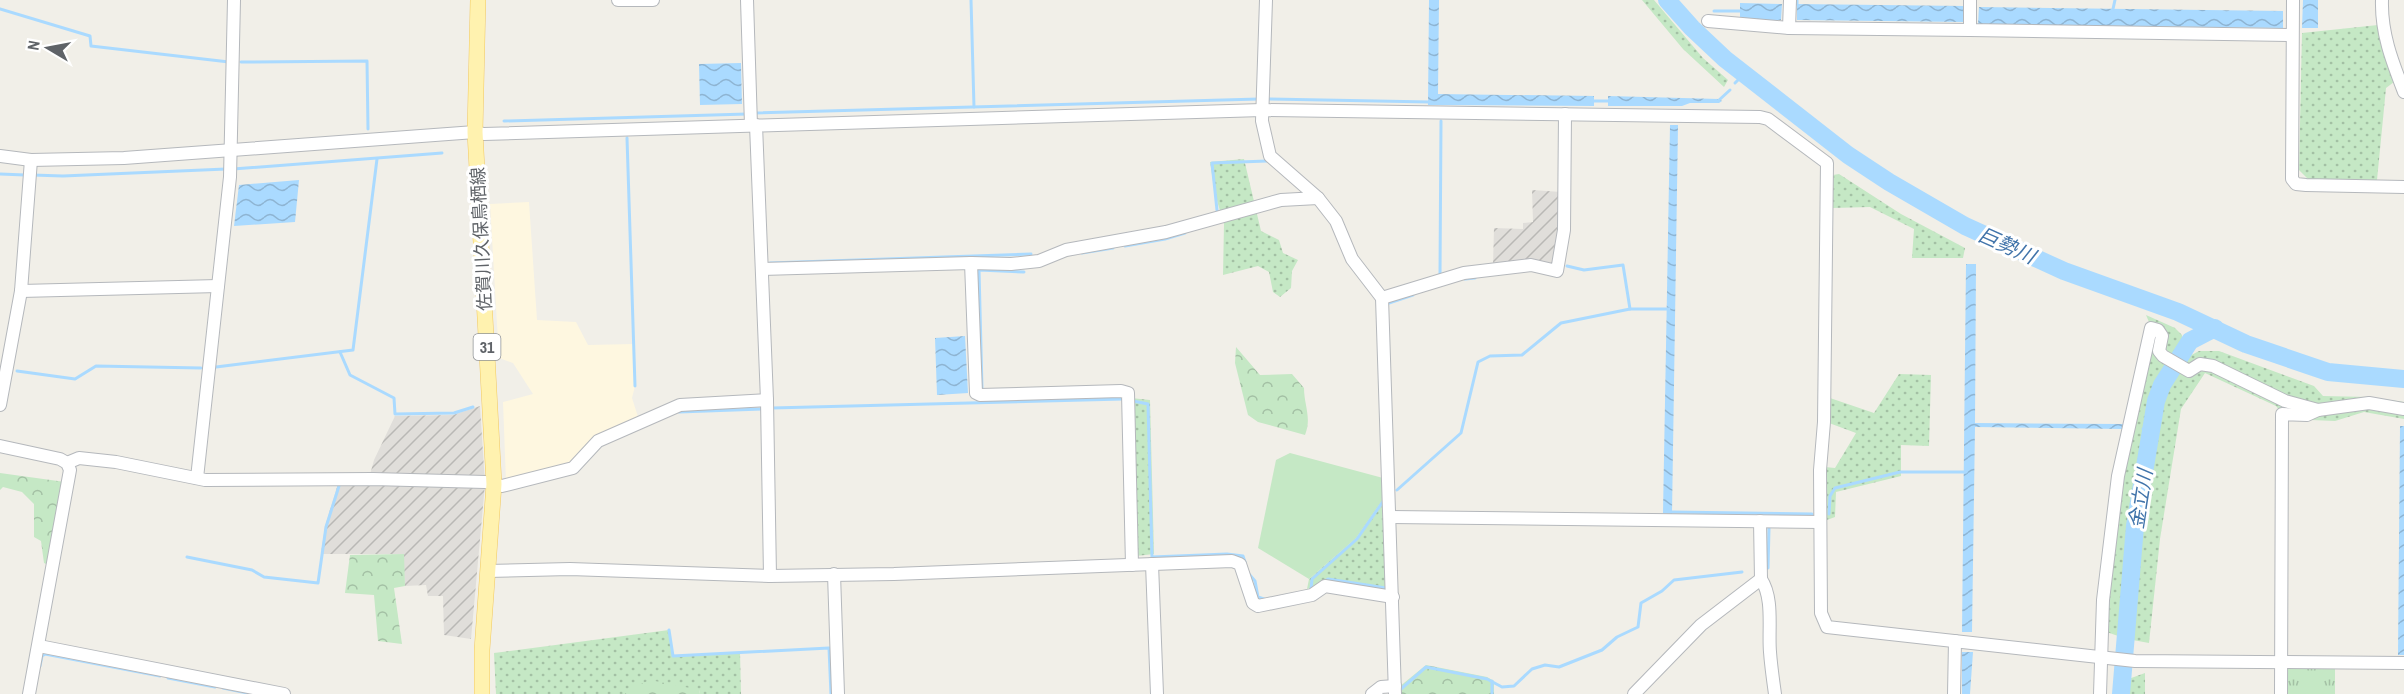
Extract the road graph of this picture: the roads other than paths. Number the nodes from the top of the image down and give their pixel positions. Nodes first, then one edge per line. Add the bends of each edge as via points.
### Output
1 (234, 0) edge
2 (478, 0) edge
3 (618, 0) edge
4 (652, 0) edge
5 (747, 0) edge
6 (1266, 0) edge
7 (1790, 0) edge
8 (1970, 0) edge
9 (2293, 0) edge
10 (2382, 0) edge
11 (1707, 21) dead end
12 (1790, 28) junction
13 (1970, 30) junction
14 (2292, 35) junction
15 (2404, 92) edge
16 (1262, 110) junction
17 (1565, 114) junction
18 (754, 125) junction
19 (475, 132) junction
20 (0, 156) edge
21 (231, 156) junction
22 (30, 170) junction
23 (2404, 187) edge
24 (1318, 198) junction
25 (971, 263) junction
26 (762, 269) junction
27 (218, 286) junction
28 (21, 291) junction
29 (1382, 298) junction
30 (767, 400) junction
31 (0, 405) edge
32 (2404, 409) edge
33 (2318, 410) junction
34 (0, 446) edge
35 (67, 463) junction
36 (196, 478) junction
37 (494, 484) junction
38 (1391, 517) junction
39 (1760, 521) junction
40 (1820, 522) junction
41 (1152, 564) junction
42 (1132, 565) junction
43 (487, 571) junction
44 (834, 574) junction
45 (770, 576) junction
46 (1761, 579) junction
47 (1393, 597) junction
48 (1963, 642) junction
49 (39, 646) junction
50 (2104, 657) junction
51 (2282, 661) junction
52 (2404, 663) edge
53 (1395, 690) edge
54 (29, 694) edge
55 (284, 694) edge
56 (482, 694) edge
57 (838, 694) edge
58 (1156, 694) edge
59 (1372, 694) edge
60 (1634, 694) edge
61 (1775, 694) edge
62 (1954, 694) edge
63 (2100, 694) edge
64 (2281, 694) edge

1 - 21 street
2 - 19 main road, 佐賀川久保鳥栖線 / 31
3 - 4 street
5 - 18 street
6 - 16 street
7 - 12 street
8 - 13 street
9 - 14 street
10 - 15 street via 2381,20 2388,53
11 - 12 street
12 - 13 street
13 - 14 street
14 - 23 street via 2292,179 2296,184 2306,185
16 - 17 street
16 - 18 street
16 - 24 street via 1270,156
17 - 29 street via 1564,230 1557,271 1531,265 1464,273
17 - 40 street via 1760,117 1827,163
18 - 19 street
18 - 26 street
19 - 21 street
19 - 37 main road, 佐賀川久保鳥栖線 / 31
20 - 22 street
21 - 22 street via 124,158
21 - 27 street
22 - 28 street
24 - 25 street via 1281,200 1167,232 1066,250 1039,261
24 - 29 street via 1336,221 1352,259
25 - 26 street
25 - 42 street via 976,393 1128,393
26 - 30 street
27 - 28 street
27 - 36 street
28 - 31 street
29 - 38 street
30 - 37 street via 680,405 598,441 573,468 502,486
30 - 45 street
32 - 33 street via 2369,404
33 - 50 street via 2285,401 2213,366 2200,364 2189,371 2163,356 2159,351 2162,336 2151,328 2118,476 2103,600
33 - 51 street via 2307,415 2282,414
34 - 35 street
35 - 36 street via 79,458 116,462
35 - 49 street via 70,470
36 - 37 street via 373,478
37 - 43 main road, 佐賀川久保鳥栖線 / 31
38 - 39 street
38 - 47 street
39 - 40 street
39 - 46 street
40 - 48 street via 1821,613 1827,627
41 - 42 street
41 - 47 street via 1240,564 1253,603 1258,606 1312,595 1325,586
41 - 58 street
42 - 44 street
43 - 45 street via 570,569
43 - 56 main road, 佐賀川久保鳥栖線 / 31
44 - 45 street
44 - 57 street
46 - 60 street via 1701,625
46 - 61 street via 1766,586
47 - 53 street
48 - 50 street
48 - 62 street
49 - 54 street
49 - 55 street
50 - 51 street via 2135,661
50 - 63 street
51 - 52 street
51 - 64 street
53 - 59 street via 1381,687

